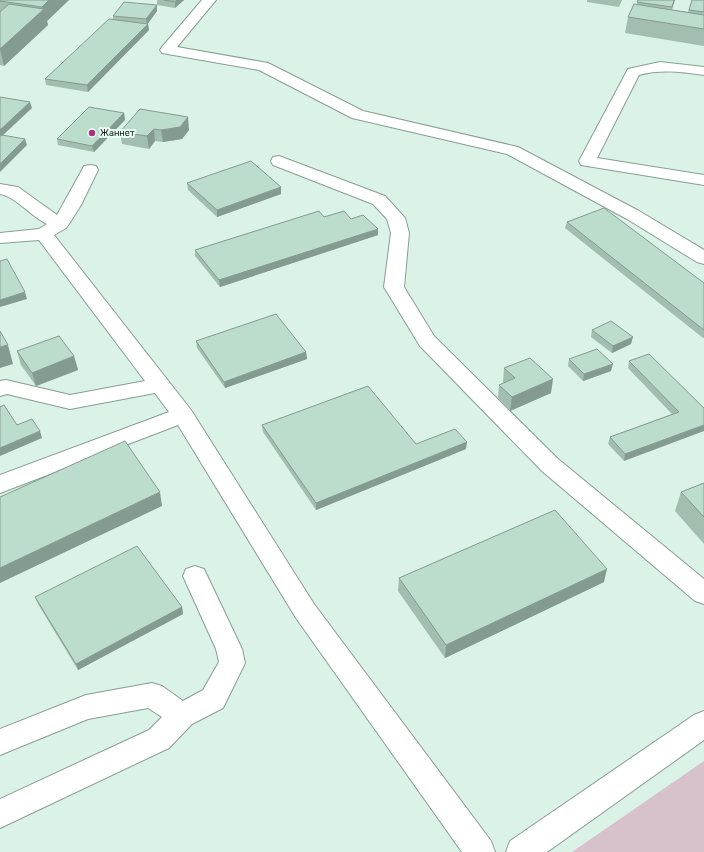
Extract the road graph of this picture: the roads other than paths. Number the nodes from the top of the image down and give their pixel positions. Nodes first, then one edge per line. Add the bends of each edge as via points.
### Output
1 (209, 0) edge
2 (704, 71) edge
3 (279, 161) dead end
4 (90, 170) dead end
5 (704, 180) edge
6 (0, 189) edge
7 (52, 229) junction
8 (0, 238) edge
9 (704, 258) edge
10 (160, 385) junction
11 (0, 389) edge
12 (183, 415) junction
13 (0, 484) edge
14 (195, 576) dead end
15 (704, 594) edge
16 (182, 715) junction
17 (704, 724) edge
18 (0, 742) edge
19 (0, 814) edge
20 (480, 852) edge
21 (521, 852) edge

1 - 9 lane via 167,50 263,66 358,115 512,150 633,215
2 - 5 lane via 671,65 647,67 633,72 587,161
3 - 15 lane via 380,200 396,218 400,233 394,287 427,342 550,465
4 - 7 lane via 72,205
6 - 7 lane via 12,191 44,216
7 - 8 lane
7 - 10 lane
10 - 11 lane via 70,402 6,387
10 - 12 lane
12 - 13 lane
12 - 20 lane via 305,611
14 - 16 lane via 229,649 232,663 213,699
16 - 18 lane via 152,695 86,706
16 - 19 lane via 158,739
17 - 21 lane

